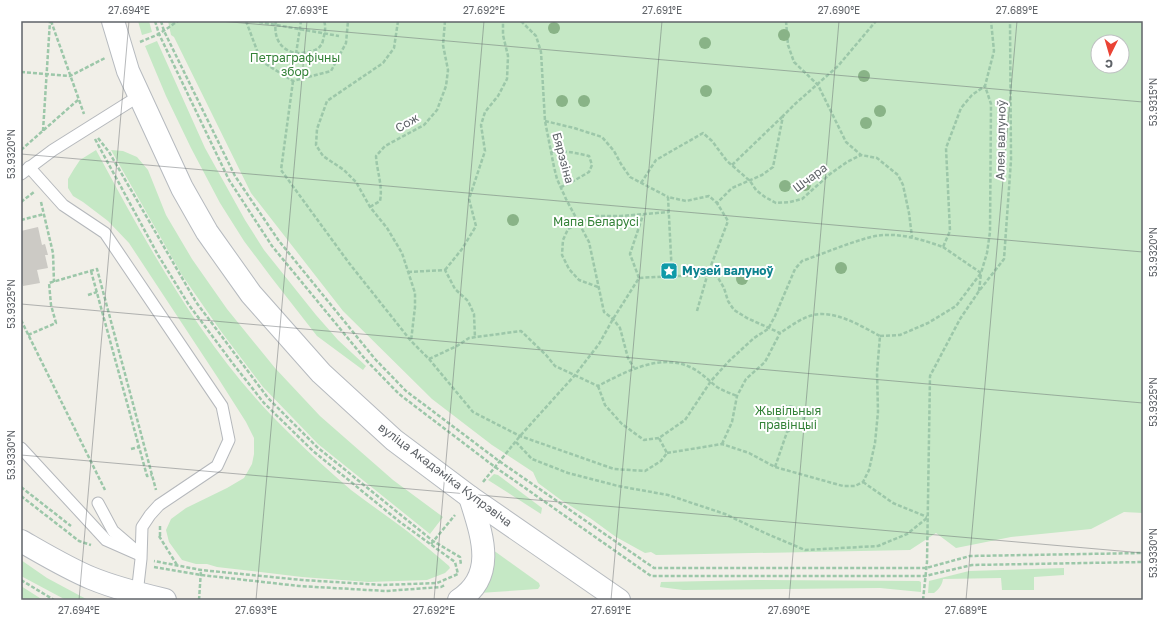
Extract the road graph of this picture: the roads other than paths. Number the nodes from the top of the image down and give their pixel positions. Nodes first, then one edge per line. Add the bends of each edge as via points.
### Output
1 (113, 21) edge
2 (139, 96) junction
3 (25, 170) edge
4 (21, 448) edge
5 (470, 497) junction
6 (98, 503) dead end
7 (21, 541) edge
8 (140, 560) junction
9 (453, 592) edge
10 (137, 594) junction
11 (165, 600) edge
12 (619, 600) edge

1 - 2 main road, вуліца Акадэміка Купрэвіча via 128,71
2 - 3 lane
2 - 5 main road, вуліца Акадэміка Купрэвіча via 182,188 207,232 251,294 321,373 394,440
3 - 8 lane via 63,205 105,233 222,406 229,440 216,466 160,505 150,515 142,527
4 - 8 lane via 106,540
5 - 9 main road via 482,539 483,565 476,585 468,594
5 - 12 main road, вуліца Акадэміка Купрэвіча
6 - 8 lane via 113,531
7 - 10 main road via 91,578
8 - 10 lane
10 - 11 main road

